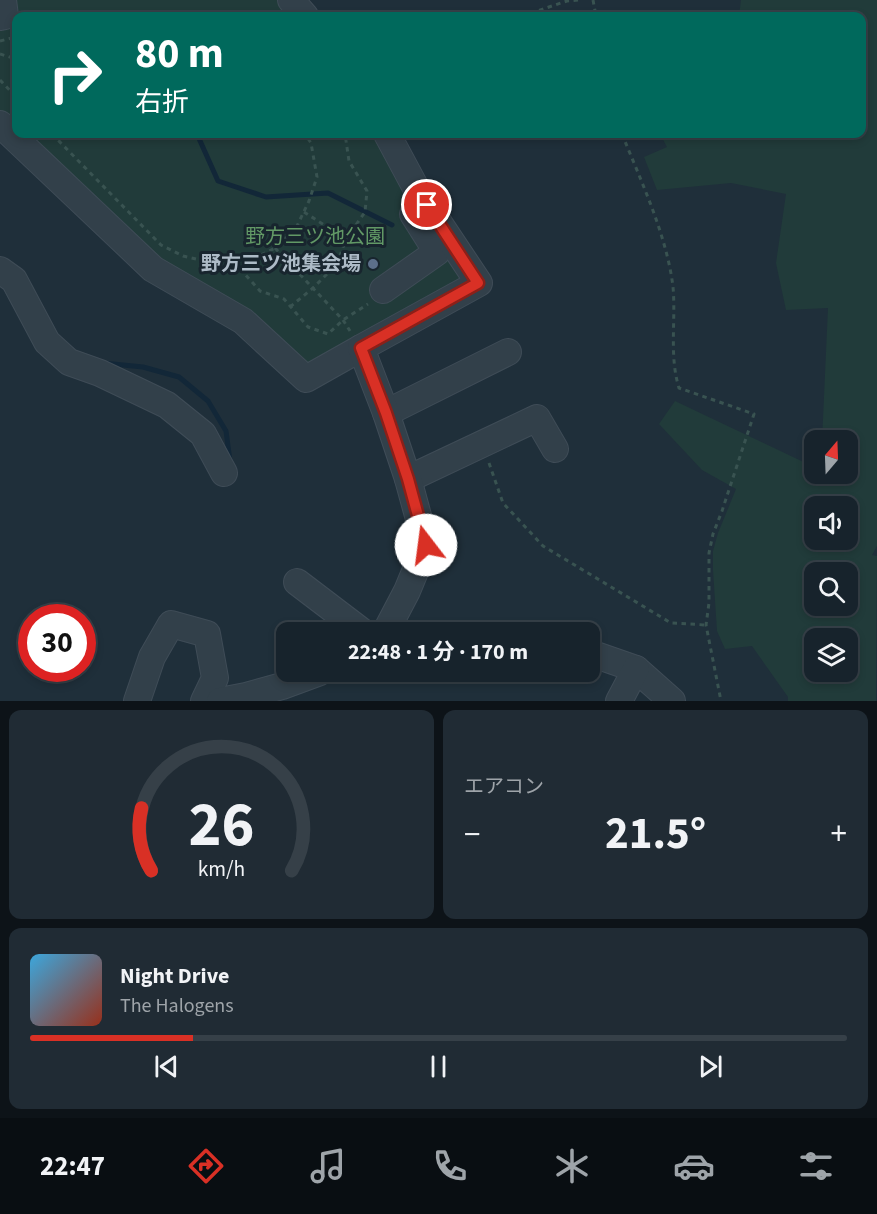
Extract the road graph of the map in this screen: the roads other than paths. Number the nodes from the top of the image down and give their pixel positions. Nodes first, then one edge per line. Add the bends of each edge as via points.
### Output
1 (3, 0) edge
2 (291, 0) edge
3 (302, 12) edge
4 (6, 28) edge
5 (0, 124) edge
6 (12, 135) edge
7 (15, 138) edge
8 (389, 138) edge
9 (427, 205) junction
10 (0, 270) edge
11 (376, 297) road end
12 (361, 348) junction
13 (508, 352) dead end
14 (386, 413) junction
15 (555, 449) dead end
16 (224, 473) dead end
17 (408, 479) junction
18 (297, 582) dead end
19 (350, 622) edge
20 (391, 622) edge
21 (600, 656) edge
22 (636, 669) junction
23 (303, 682) edge
24 (283, 694) edge
25 (137, 701) edge
26 (204, 701) edge
27 (220, 701) edge
28 (619, 701) edge
29 (672, 701) edge

1 - 4 street
2 - 3 street
5 - 6 street
7 - 12 street via 153,269 243,321 306,379
8 - 9 street
9 - 11 street via 412,214 437,252
9 - 12 street via 478,283
10 - 16 street via 14,280 47,342 69,362 167,405 203,435
12 - 14 street
13 - 14 street
14 - 17 street
15 - 17 street via 537,418
17 - 20 street via 426,545
18 - 19 street
21 - 22 street
22 - 28 street
22 - 29 street
23 - 24 street
24 - 27 street
25 - 26 street via 152,657 171,624 207,634 215,678

